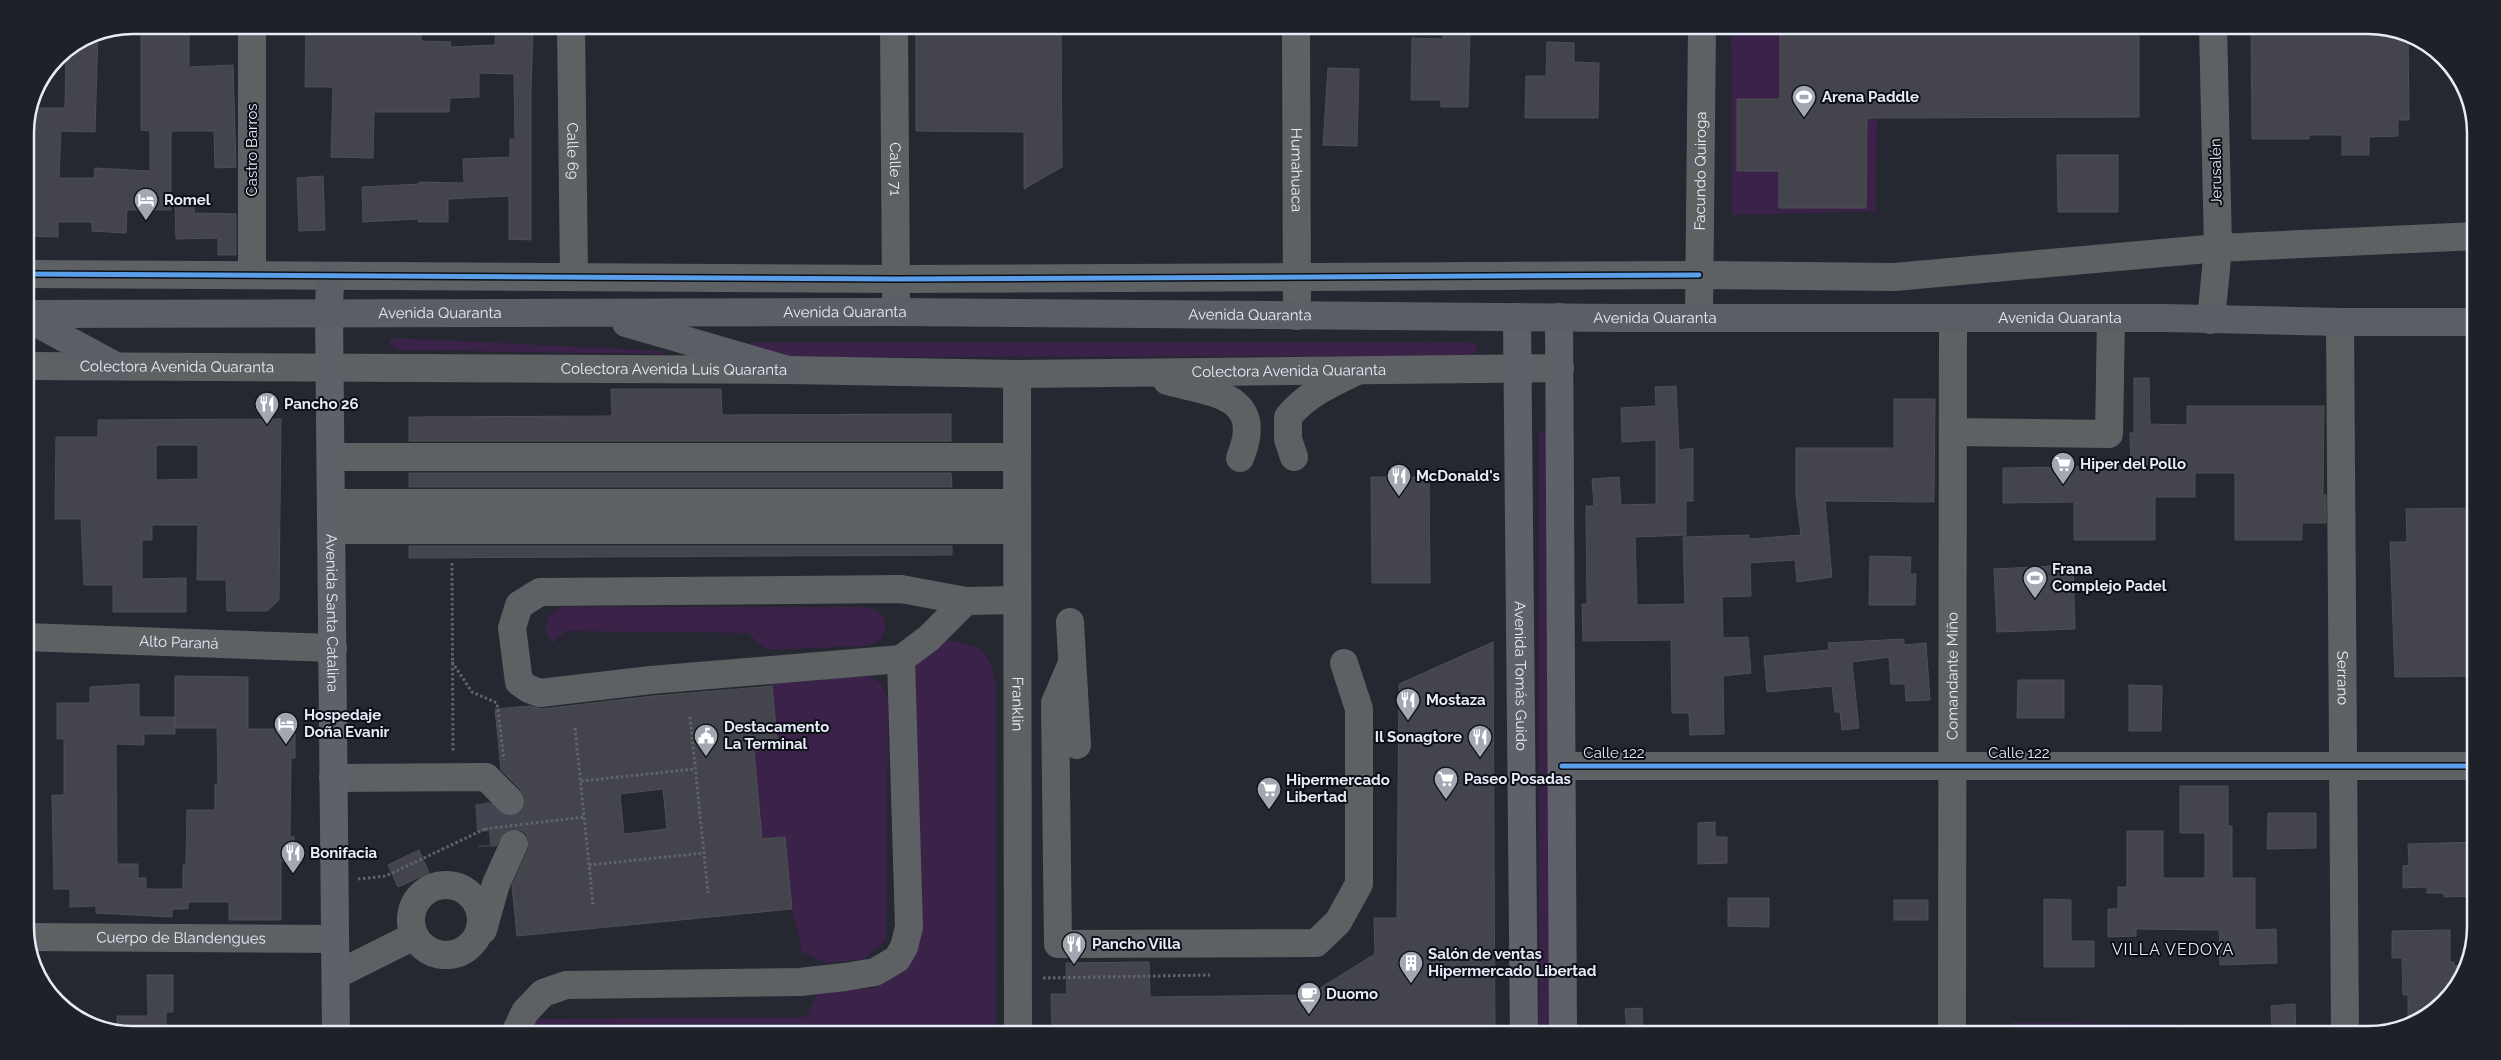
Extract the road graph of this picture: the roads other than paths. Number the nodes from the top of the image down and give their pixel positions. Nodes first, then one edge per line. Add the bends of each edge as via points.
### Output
1 (252, 34) edge
2 (571, 34) edge
3 (894, 34) edge
4 (1296, 34) edge
5 (1702, 34) edge
6 (2213, 34) edge
7 (2467, 236) edge
8 (2218, 248) junction
9 (34, 274) edge
10 (252, 275) junction
11 (1699, 275) junction
12 (330, 276) junction
13 (574, 276) junction
14 (1297, 278) junction
15 (897, 279) junction
16 (329, 312) junction
17 (895, 312) junction
18 (596, 314) junction
19 (34, 316) edge
20 (1297, 316) junction
21 (1517, 317) junction
22 (1560, 317) junction
23 (1699, 317) junction
24 (1953, 318) junction
25 (2111, 318) junction
26 (2211, 320) junction
27 (34, 321) edge
28 (2340, 322) junction
29 (2467, 322) edge
30 (34, 366) edge
31 (116, 366) junction
32 (330, 368) junction
33 (1518, 368) junction
34 (1560, 368) junction
35 (788, 370) junction
36 (1360, 370) junction
37 (1137, 372) junction
38 (1017, 374) junction
39 (1953, 432) junction
40 (332, 457) junction
41 (1294, 457) dead end
42 (1017, 458) junction
43 (1240, 458) dead end
44 (332, 503) junction
45 (1017, 503) junction
46 (332, 530) junction
47 (1017, 530) junction
48 (1017, 600) junction
49 (966, 601) junction
50 (1070, 622) dead end
51 (34, 636) edge
52 (333, 648) junction
53 (901, 659) junction
54 (1072, 663) junction
55 (1344, 663) dead end
56 (1077, 745) dead end
57 (2343, 765) junction
58 (1562, 766) junction
59 (1952, 766) junction
60 (2467, 766) edge
61 (333, 778) junction
62 (414, 936) junction
63 (35, 937) edge
64 (476, 938) junction
65 (335, 939) junction
66 (336, 975) junction
67 (336, 1026) edge
68 (518, 1026) edge
69 (1018, 1026) edge
70 (1524, 1026) edge
71 (1563, 1026) edge
72 (1952, 1026) edge
73 (2345, 1026) edge

1 - 10 street, Castro Barros
2 - 13 street, Calle 69
3 - 15 street, Calle 71
4 - 14 street, Humahuaca
5 - 11 street, Facundo Quiroga
6 - 8 street, Jerusalén
7 - 8 street
8 - 11 street via 1894,278
8 - 26 street, Jerusalén
9 - 10 street
10 - 12 street
11 - 14 street
11 - 23 street, Facundo Quiroga
12 - 13 street
12 - 16 highway
13 - 15 street
14 - 15 street
14 - 20 street, Humahuaca
15 - 17 street, Calle 71
16 - 18 highway, Avenida Quaranta
16 - 19 highway, Avenida Quaranta
16 - 32 main road, Avenida Santa Catalina
17 - 18 highway, Avenida Quaranta
17 - 20 highway, Avenida Quaranta
18 - 35 highway
20 - 21 highway, Avenida Quaranta
21 - 22 highway, Avenida Quaranta
21 - 33 main road, Avenida Tomás Guido
22 - 23 highway, Avenida Quaranta
22 - 34 main road
23 - 24 highway, Avenida Quaranta
24 - 25 highway, Avenida Quaranta
24 - 39 street, Comandante Miño
25 - 26 highway, Avenida Quaranta
25 - 39 street via 2108,434
26 - 28 highway, Avenida Quaranta
27 - 31 highway
28 - 29 highway, Avenida Quaranta
28 - 57 street, Serrano
30 - 31 street, Colectora Avenida Quaranta
31 - 32 street, Colectora Avenida Quaranta
32 - 35 street, Colectora Avenida Luis Quaranta
32 - 40 main road, Avenida Santa Catalina
33 - 34 street, Colectora Avenida Quaranta
33 - 36 street, Colectora Avenida Quaranta
33 - 70 main road, Avenida Tomás Guido
34 - 58 main road
35 - 38 street, Colectora Avenida Luis Quaranta
36 - 37 street, Colectora Avenida Quaranta
36 - 41 street via 1321,388 1300,402 1288,417 1288,440
37 - 38 street, Colectora Avenida Quaranta
37 - 43 street via 1229,398 1241,407 1247,420 1247,441
38 - 42 street, Franklin
39 - 59 street, Comandante Miño
40 - 42 street
40 - 44 main road, Avenida Santa Catalina
42 - 45 street, Franklin
44 - 45 street
44 - 46 main road, Avenida Santa Catalina
45 - 47 street, Franklin
46 - 47 street
46 - 52 main road, Avenida Santa Catalina
47 - 48 street, Franklin
48 - 49 street
48 - 69 street, Franklin
49 - 53 street via 929,638
49 - 53 street via 901,589 540,592 519,605 512,628 519,682 540,693 651,680
50 - 54 street
51 - 52 street, Alto Paraná
52 - 61 main road, Avenida Santa Catalina
53 - 68 street via 909,927 897,959 876,972 800,982 566,985 543,993 525,1012
54 - 55 street via 1056,703 1058,944 1316,943 1338,922 1359,884 1359,710
54 - 56 street
57 - 59 street, Calle 122
57 - 60 street, Calle 122
57 - 73 street, Serrano
58 - 59 street, Calle 122
58 - 71 main road
59 - 72 street, Comandante Miño
61 - 64 street via 501,811 496,884 485,928
61 - 65 main road, Avenida Santa Catalina
62 - 64 street via 428,951 445,955 460,952
62 - 64 street via 410,924 416,901 435,887 448,885 470,894 477,904 481,915
62 - 66 street
63 - 65 street, Cuerpo de Blandengues
65 - 66 main road, Avenida Santa Catalina
66 - 67 main road, Avenida Santa Catalina

